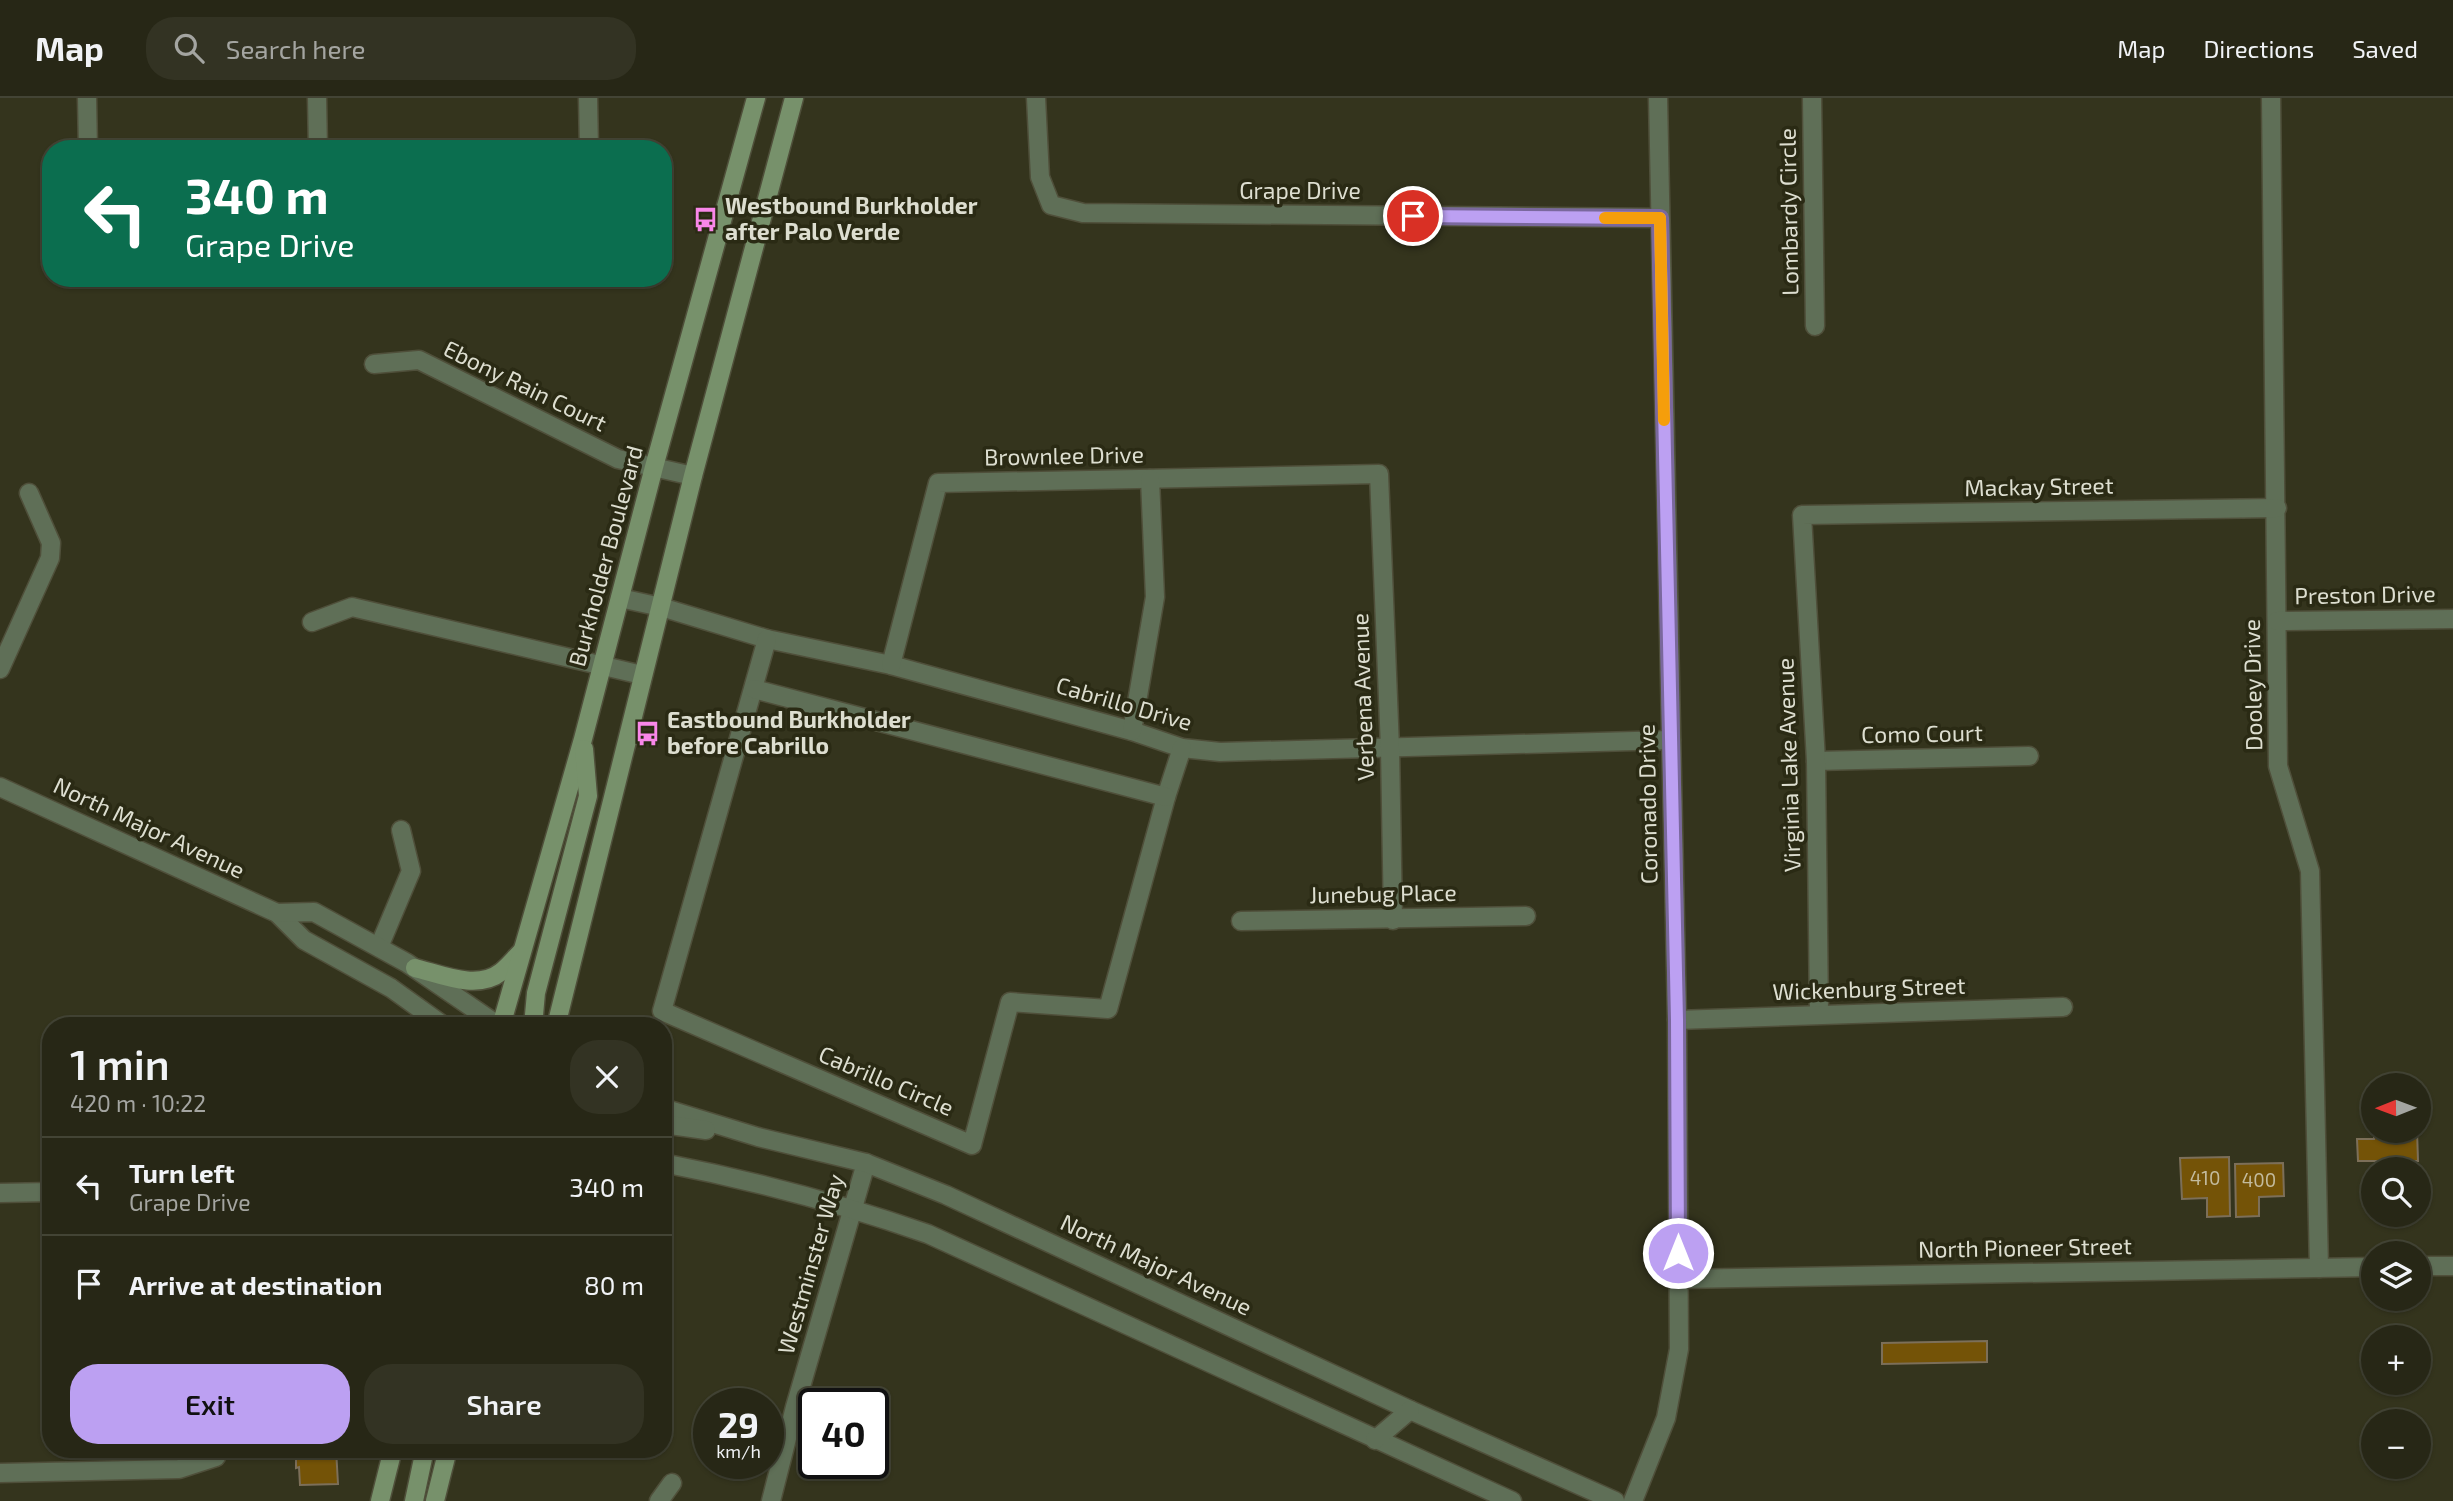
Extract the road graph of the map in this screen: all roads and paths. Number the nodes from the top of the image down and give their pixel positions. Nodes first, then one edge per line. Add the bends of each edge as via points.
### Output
1 (87, 98) edge
2 (317, 98) edge
3 (589, 98) edge
4 (756, 98) edge
5 (794, 98) edge
6 (1036, 98) edge
7 (1658, 98) edge
8 (1812, 98) edge
9 (2270, 98) edge
10 (88, 140) edge
11 (318, 140) edge
12 (589, 140) edge
13 (1660, 218) junction
14 (1815, 326) dead end
15 (374, 364) dead end
16 (654, 467) junction
17 (1379, 474) joint
18 (693, 476) junction
19 (1150, 479) junction
20 (29, 493) dead end
21 (2277, 508) junction
22 (1802, 515) joint
23 (620, 598) junction
24 (661, 607) junction
25 (2453, 619) edge
26 (2277, 621) junction
27 (312, 622) dead end
28 (767, 639) junction
29 (602, 664) junction
30 (891, 665) junction
31 (0, 669) edge
32 (642, 675) junction
33 (754, 689) junction
34 (1132, 730) junction
35 (583, 739) junction
36 (1671, 740) junction
37 (1182, 748) junction
38 (1390, 748) junction
39 (2029, 756) dead end
40 (1816, 761) junction
41 (0, 787) edge
42 (1166, 797) junction
43 (401, 830) dead end
44 (277, 913) junction
45 (1526, 916) dead end
46 (1393, 920) junction
47 (1241, 921) dead end
48 (379, 947) junction
49 (523, 950) junction
50 (415, 968) junction
51 (2063, 1007) dead end
52 (1819, 1014) junction
53 (431, 1017) edge
54 (487, 1017) edge
55 (503, 1017) edge
56 (534, 1017) edge
57 (558, 1017) edge
58 (1677, 1020) junction
59 (672, 1111) edge
60 (672, 1125) edge
61 (758, 1137) junction
62 (866, 1163) junction
63 (672, 1165) edge
64 (42, 1192) edge
65 (0, 1193) edge
66 (851, 1207) junction
67 (2431, 1266) edge
68 (2453, 1266) edge
69 (2361, 1267) edge
70 (2319, 1268) junction
71 (1679, 1279) junction
72 (1388, 1400) junction
73 (1410, 1410) junction
74 (1376, 1440) junction
75 (213, 1458) edge
76 (391, 1458) edge
77 (423, 1458) edge
78 (446, 1458) edge
79 (0, 1473) edge
80 (672, 1483) dead end
81 (380, 1501) edge
82 (414, 1501) edge
83 (435, 1501) edge
84 (659, 1501) edge
85 (771, 1501) edge
86 (1512, 1501) edge
87 (1615, 1501) edge
88 (1633, 1501) edge

1 - 10 street
2 - 11 street
3 - 12 street
4 - 16 main road, Burkholder Boulevard
5 - 18 main road
6 - 13 street, Grape Drive via 1040,177 1051,205 1083,213
7 - 13 street, Coronado Drive
8 - 14 street, Lombardy Circle
9 - 21 street, Dooley Drive
13 - 36 street, Coronado Drive
15 - 16 street, Ebony Rain Court via 419,360 618,459
16 - 18 street, Ebony Rain Court
16 - 23 main road, Burkholder Boulevard
17 - 19 street, Brownlee Drive
17 - 38 street, Verbena Avenue
18 - 24 main road
19 - 30 street, Brownlee Drive via 938,483
19 - 34 street via 1155,597
20 - 31 street via 51,543 50,558
21 - 22 street, Mackay Street
21 - 26 street, Dooley Drive
22 - 40 street, Virginia Lake Avenue
23 - 24 street, Cabrillo Drive
23 - 29 main road, Burkholder Boulevard
24 - 28 street, Cabrillo Drive
24 - 32 main road
25 - 26 street, Preston Drive
26 - 70 street, Dooley Drive via 2278,766 2310,871
27 - 29 street via 352,607
28 - 30 street, Cabrillo Drive
28 - 33 street, Cabrillo Circle
29 - 32 street
29 - 35 main road, Burkholder Boulevard
30 - 34 street, Cabrillo Drive
32 - 57 main road
33 - 42 street
33 - 42 street, Cabrillo Circle via 662,1011 972,1144 1010,1002 1108,1009
34 - 37 street, Cabrillo Drive
35 - 49 main road, Burkholder Boulevard
35 - 56 main road via 587,796
36 - 38 street, Cabrillo Drive
36 - 58 street, Coronado Drive
37 - 38 street, Cabrillo Drive via 1220,752
37 - 42 street, Cabrillo Circle
38 - 46 street, Verbena Avenue
39 - 40 street, Como Court
40 - 52 street, Virginia Lake Avenue
41 - 44 street, North Major Avenue
43 - 48 street via 411,871
44 - 48 street, North Major Avenue via 314,912
44 - 53 street, North Major Avenue via 304,940 380,982
45 - 46 street, Junebug Place
46 - 47 street, Junebug Place
48 - 50 street, North Major Avenue
49 - 50 main road via 499,974 481,980
49 - 55 main road, Burkholder Boulevard
50 - 54 street, North Major Avenue
51 - 52 street, Wickenburg Street
52 - 58 street, Wickenburg Street
58 - 71 street, Coronado Drive
59 - 61 street, North Major Avenue
60 - 61 street
61 - 62 street, North Major Avenue
62 - 66 street, Westminster Way
62 - 72 street, North Major Avenue via 946,1195
63 - 66 street
64 - 65 street
66 - 74 street via 928,1234
66 - 85 street, Westminster Way
67 - 68 street
69 - 70 street, North Pioneer Street
70 - 71 street, North Pioneer Street
71 - 88 street, Coronado Drive via 1679,1349 1667,1418
72 - 73 street, North Major Avenue
72 - 74 street
73 - 74 street
73 - 87 street, North Major Avenue
74 - 86 street
75 - 79 street via 179,1469
76 - 81 main road
77 - 82 main road
78 - 83 main road
80 - 84 street

